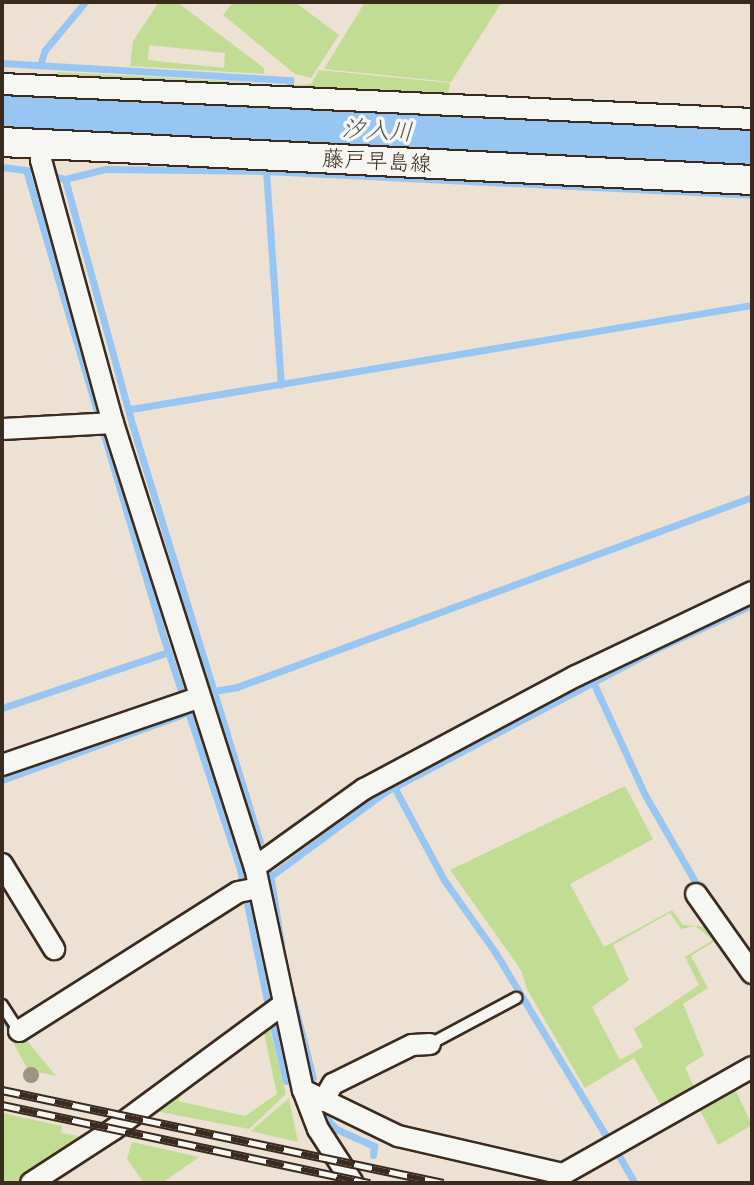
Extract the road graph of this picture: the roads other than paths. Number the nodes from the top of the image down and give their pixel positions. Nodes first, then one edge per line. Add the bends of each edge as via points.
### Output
1 (2, 84) edge
2 (752, 119) edge
3 (2, 142) edge
4 (44, 164) junction
5 (752, 180) edge
6 (105, 425) junction
7 (2, 429) edge
8 (752, 592) edge
9 (188, 701) junction
10 (2, 765) edge
11 (2, 864) edge
12 (255, 867) junction
13 (250, 890) junction
14 (696, 894) dead end
15 (54, 949) dead end
16 (752, 973) edge
17 (516, 998) dead end
18 (2, 1005) edge
19 (274, 1010) junction
20 (19, 1031) joint
21 (430, 1044) joint
22 (752, 1067) edge
23 (303, 1090) junction
24 (323, 1101) junction
25 (31, 1183) edge
26 (353, 1183) edge

1 - 2 street
3 - 4 main road, 藤戸早島線
4 - 5 main road, 藤戸早島線
4 - 6 street
6 - 7 street
6 - 9 street
8 - 12 street via 576,676 364,789
9 - 10 street
9 - 12 street
11 - 15 street
12 - 13 street
13 - 19 street
13 - 20 street
14 - 16 street
17 - 21 lane
18 - 20 lane
19 - 23 street
19 - 25 street via 131,1117
21 - 24 street via 412,1045 333,1084
22 - 24 street via 563,1174 398,1136
23 - 24 street
23 - 26 street via 323,1140

